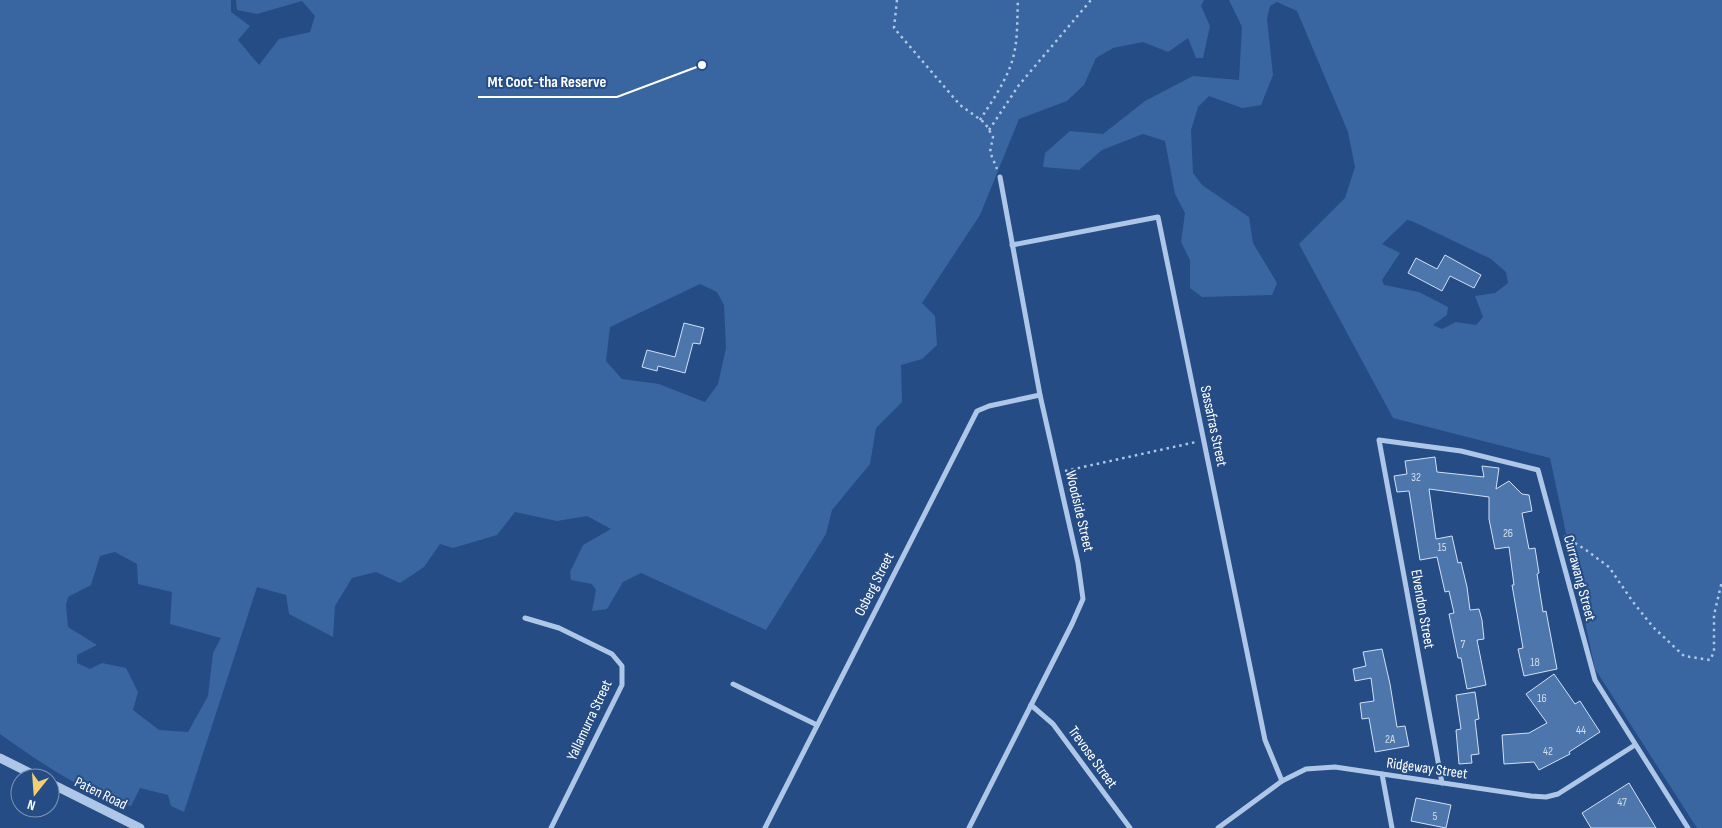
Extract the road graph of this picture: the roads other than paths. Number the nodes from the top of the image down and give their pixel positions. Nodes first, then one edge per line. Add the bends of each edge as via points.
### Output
1 (1000, 177) road end
2 (1012, 245) junction
3 (1040, 395) junction
4 (1379, 440) joint
5 (525, 618) dead end
6 (732, 684) dead end
7 (1031, 705) junction
8 (817, 725) junction
9 (1635, 745) junction
10 (0, 758) edge
11 (20, 768) edge
12 (1382, 774) junction
13 (1282, 781) junction
14 (1442, 782) junction
15 (60, 788) edge
16 (140, 828) edge
17 (551, 828) edge
18 (766, 828) edge
19 (969, 828) edge
20 (1130, 828) edge
21 (1218, 828) edge
22 (1392, 828) edge
23 (1688, 828) edge

1 - 2 street, Woodside Street
2 - 3 street, Woodside Street
2 - 13 street, Sassafras Street via 1158,218 1265,740
3 - 7 street, Woodside Street via 1078,563 1083,599
3 - 8 street, Osberg Street via 977,411
4 - 9 street, Currawang Street via 1461,451 1538,470 1595,680
4 - 14 street, Elvendon Street
5 - 17 street, Yallamurra Street via 559,628 612,654 622,666 622,685
6 - 8 street
7 - 19 street, Woodside Street
7 - 20 street, Trevose Street via 1053,724
8 - 18 street, Osberg Street
9 - 14 street, Ridgeway Street via 1551,796 1531,796
9 - 23 street, Currawang Street
10 - 11 street
12 - 13 street, Ridgeway Street via 1334,767 1306,769
12 - 14 street, Ridgeway Street
12 - 22 street
13 - 21 street, Ridgeway Street
15 - 16 street, Paten Road

